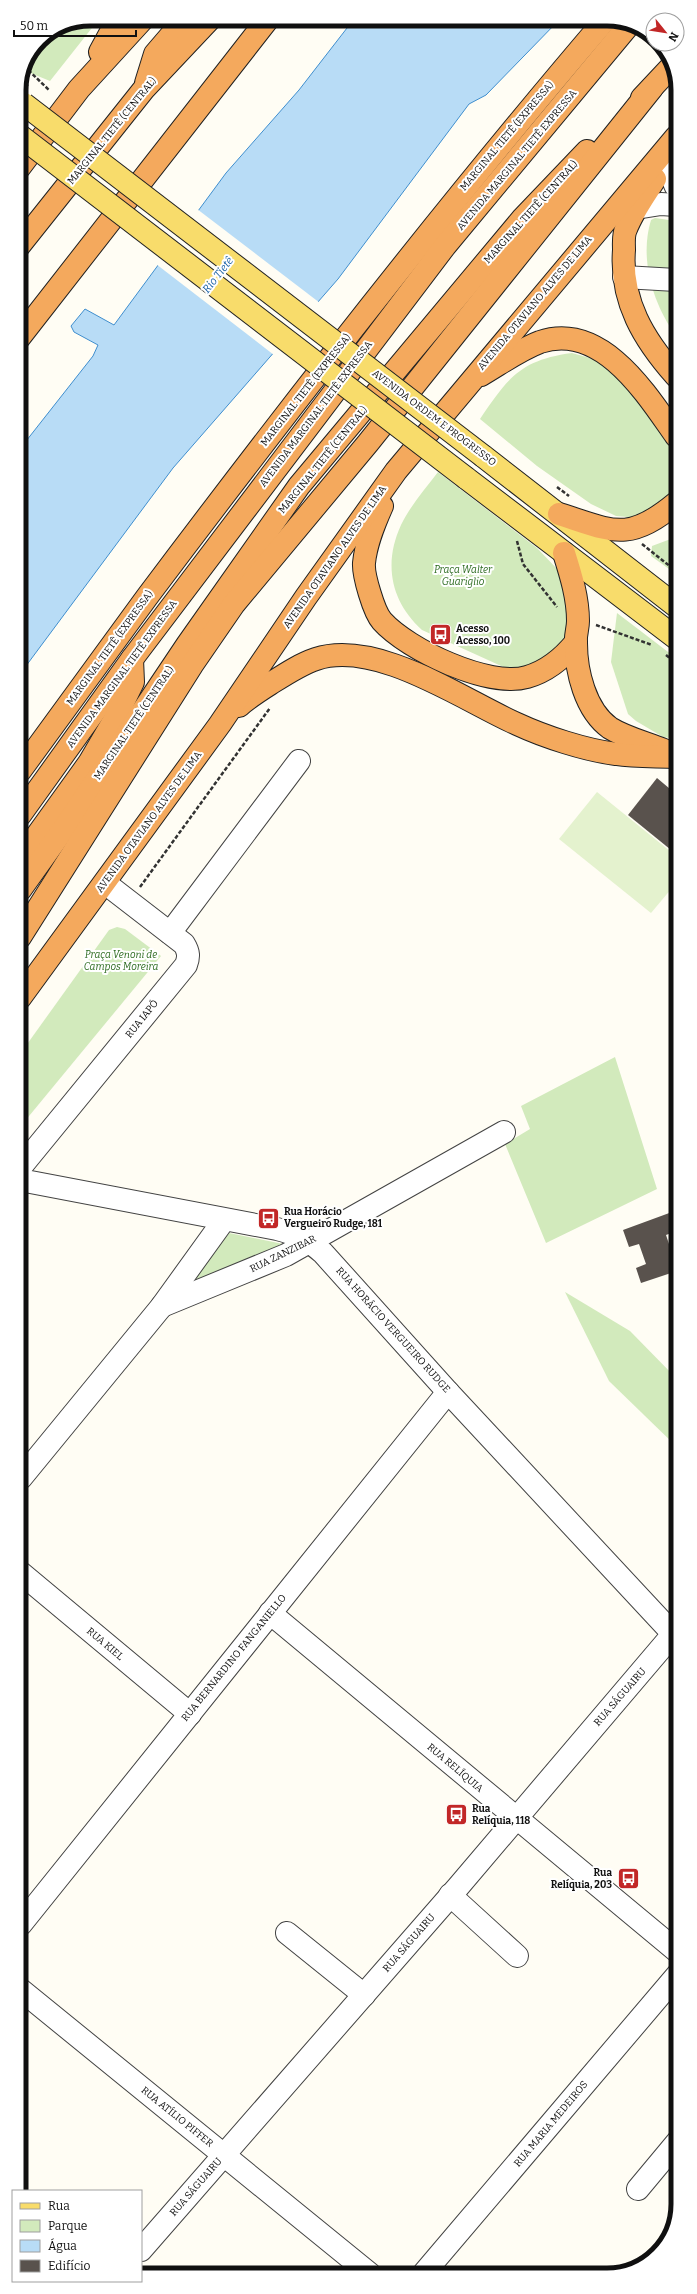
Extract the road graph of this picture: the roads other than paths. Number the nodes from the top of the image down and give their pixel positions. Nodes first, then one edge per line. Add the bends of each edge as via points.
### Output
1 (114, 26) edge
2 (137, 26) edge
3 (179, 26) edge
4 (203, 26) edge
5 (263, 26) edge
6 (600, 26) edge
7 (626, 29) edge
8 (668, 71) edge
9 (652, 88) junction
10 (79, 89) junction
11 (144, 89) junction
12 (26, 106) edge
13 (26, 140) edge
14 (671, 148) edge
15 (671, 149) edge
16 (26, 159) edge
17 (671, 164) edge
18 (671, 175) edge
19 (671, 205) edge
20 (636, 208) junction
21 (26, 237) edge
22 (624, 277) junction
23 (671, 280) edge
24 (26, 329) edge
25 (671, 369) edge
26 (467, 384) junction
27 (671, 429) edge
28 (396, 471) junction
29 (565, 506) junction
30 (671, 507) edge
31 (564, 553) junction
32 (671, 601) edge
33 (576, 642) junction
34 (671, 646) edge
35 (132, 659) junction
36 (220, 724) junction
37 (671, 754) edge
38 (671, 756) edge
39 (299, 761) dead end
40 (26, 763) edge
41 (26, 807) edge
42 (26, 851) edge
43 (26, 882) edge
44 (105, 883) junction
45 (26, 928) edge
46 (170, 933) junction
47 (26, 990) edge
48 (504, 1132) dead end
49 (26, 1161) edge
50 (26, 1181) edge
51 (224, 1220) junction
52 (311, 1242) junction
53 (162, 1306) junction
54 (448, 1392) junction
55 (26, 1472) edge
56 (26, 1577) edge
57 (270, 1613) junction
58 (671, 1631) edge
59 (671, 1642) edge
60 (190, 1714) junction
61 (516, 1819) junction
62 (450, 1895) junction
63 (26, 1918) edge
64 (287, 1933) dead end
65 (671, 1946) edge
66 (517, 1956) dead end
67 (671, 1982) edge
68 (26, 1994) edge
69 (364, 1995) junction
70 (671, 2149) edge
71 (224, 2155) junction
72 (638, 2189) dead end
73 (142, 2249) edge
74 (363, 2268) edge
75 (428, 2268) edge

1 - 10 highway
2 - 10 highway
3 - 11 highway via 155,54
4 - 11 highway, MARGINAL TIETÊ (CENTRAL)
5 - 24 highway
6 - 40 highway, MARGINAL TIETÊ (EXPRESSA) via 454,199 146,598
7 - 35 highway, AVENIDA MARGINAL TIETÊ EXPRESSA via 445,246
8 - 9 highway, MARGINAL TIETÊ (CENTRAL)
9 - 43 highway, MARGINAL TIETÊ (CENTRAL) via 523,218 299,486
9 - 45 highway via 368,443 234,604 192,665
10 - 16 highway
11 - 21 highway, MARGINAL TIETÊ (CENTRAL)
12 - 29 main road, AVENIDA ORDEM E PROGRESSO, bridge via 482,456
13 - 31 main road, bridge
14 - 26 highway, AVENIDA OTAVIANO ALVES DE LIMA
15 - 20 highway
17 - 18 street
19 - 20 street
20 - 22 highway via 625,230
22 - 23 street
22 - 25 highway via 628,302 640,329
26 - 27 highway via 541,342 566,339 596,349 616,360 632,376
26 - 28 highway, AVENIDA OTAVIANO ALVES DE LIMA
28 - 33 highway via 370,535 364,564 366,578 381,620 398,636 427,654 473,672 507,680 527,677 548,669 565,656
28 - 36 highway, AVENIDA OTAVIANO ALVES DE LIMA
29 - 30 highway via 609,530 635,529 657,519
29 - 32 main road, AVENIDA ORDEM E PROGRESSO
31 - 33 highway via 578,621
31 - 34 main road
33 - 37 highway via 580,679 598,714 610,727
35 - 41 highway, AVENIDA MARGINAL TIETÊ EXPRESSA
35 - 42 highway via 133,682 116,717 89,763
36 - 38 highway via 243,703 288,672 317,659 343,655 374,659 399,667 518,725 572,743 616,754
36 - 44 highway, AVENIDA OTAVIANO ALVES DE LIMA
39 - 46 street
44 - 46 street, RUA IAPÓ
44 - 47 highway, AVENIDA OTAVIANO ALVES DE LIMA
46 - 49 street, RUA IAPÓ via 188,950 186,965
48 - 52 street, RUA ZANZIBAR
50 - 51 street, RUA HORÁCIO VERGUEIRO RUDGE
51 - 52 street, RUA HORÁCIO VERGUEIRO RUDGE via 277,1229
51 - 53 street, RUA ZANZIBAR
52 - 53 street, RUA ZANZIBAR via 233,1278
52 - 54 street, RUA HORÁCIO VERGUEIRO RUDGE
53 - 55 street, RUA ZANZIBAR
54 - 57 street, RUA BERNARDINO FANGANIELLO
54 - 58 street, RUA HORÁCIO VERGUEIRO RUDGE
56 - 60 street, RUA KIEL
57 - 60 street, RUA BERNARDINO FANGANIELLO
57 - 61 street, RUA RELÍQUIA
59 - 61 street, RUA SÁGUAIRU
60 - 63 street, RUA BERNARDINO FANGANIELLO
61 - 62 street, RUA SÁGUAIRU
61 - 65 street, RUA RELÍQUIA
62 - 66 street
62 - 69 street, RUA SÁGUAIRU
64 - 69 street
67 - 75 street, RUA MARIA MEDEIROS
68 - 71 street, RUA ATÍLIO PIFFER
69 - 71 street, RUA SÁGUAIRU
70 - 72 street
71 - 73 street, RUA SÁGUAIRU
71 - 74 street, RUA ATÍLIO PIFFER

